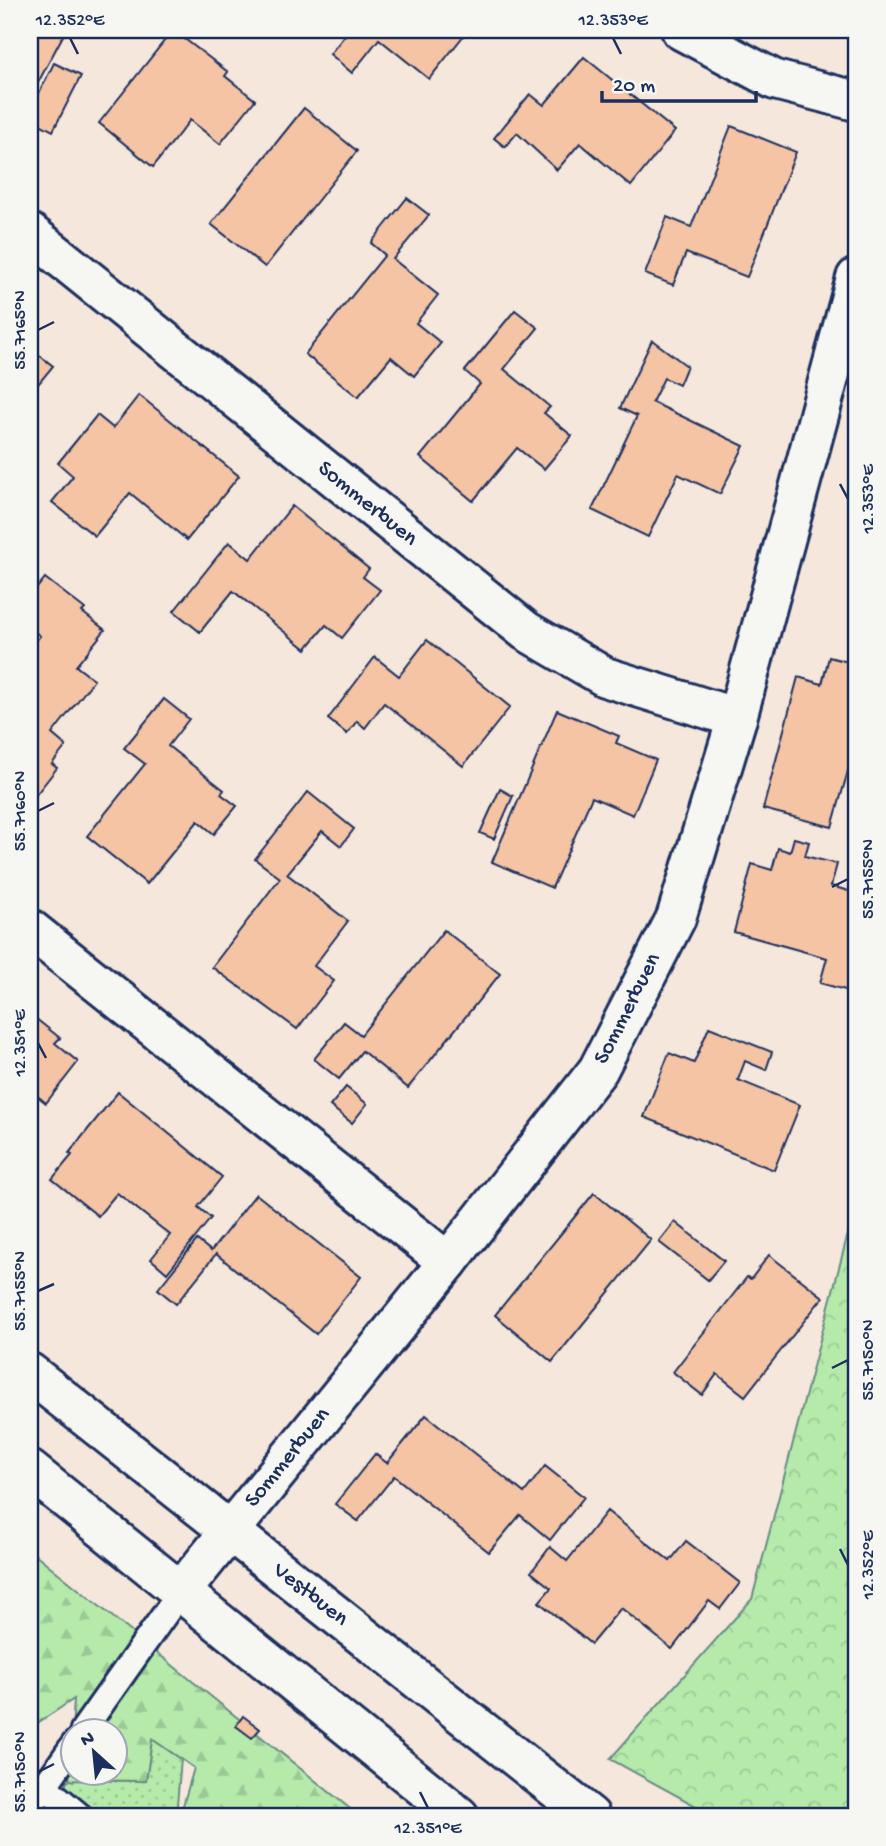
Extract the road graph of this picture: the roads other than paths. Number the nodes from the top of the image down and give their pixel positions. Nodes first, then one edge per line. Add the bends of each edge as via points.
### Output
1 (681, 30) edge
2 (856, 101) edge
3 (30, 233) edge
4 (856, 278) edge
5 (737, 719) junction
6 (30, 929) edge
7 (448, 1262) junction
8 (30, 1373) edge
9 (30, 1471) edge
10 (228, 1530) junction
11 (182, 1590) junction
12 (94, 1716) edge
13 (60, 1764) edge
14 (44, 1786) junction
15 (30, 1807) edge
16 (80, 1816) edge
17 (458, 1816) edge
18 (590, 1816) edge

1 - 2 street via 775,80
3 - 5 street, Sommerbuen via 526,631 605,677
4 - 5 street, Sommerbuen
5 - 7 street, Sommerbuen via 676,918 598,1070
6 - 7 street
7 - 10 street, Sommerbuen
8 - 10 street, Vestbuen
9 - 11 street
10 - 11 street, Sommerbuen
10 - 18 street, Vestbuen
11 - 12 lane
11 - 17 street
13 - 14 lane
14 - 15 lane
14 - 16 lane

